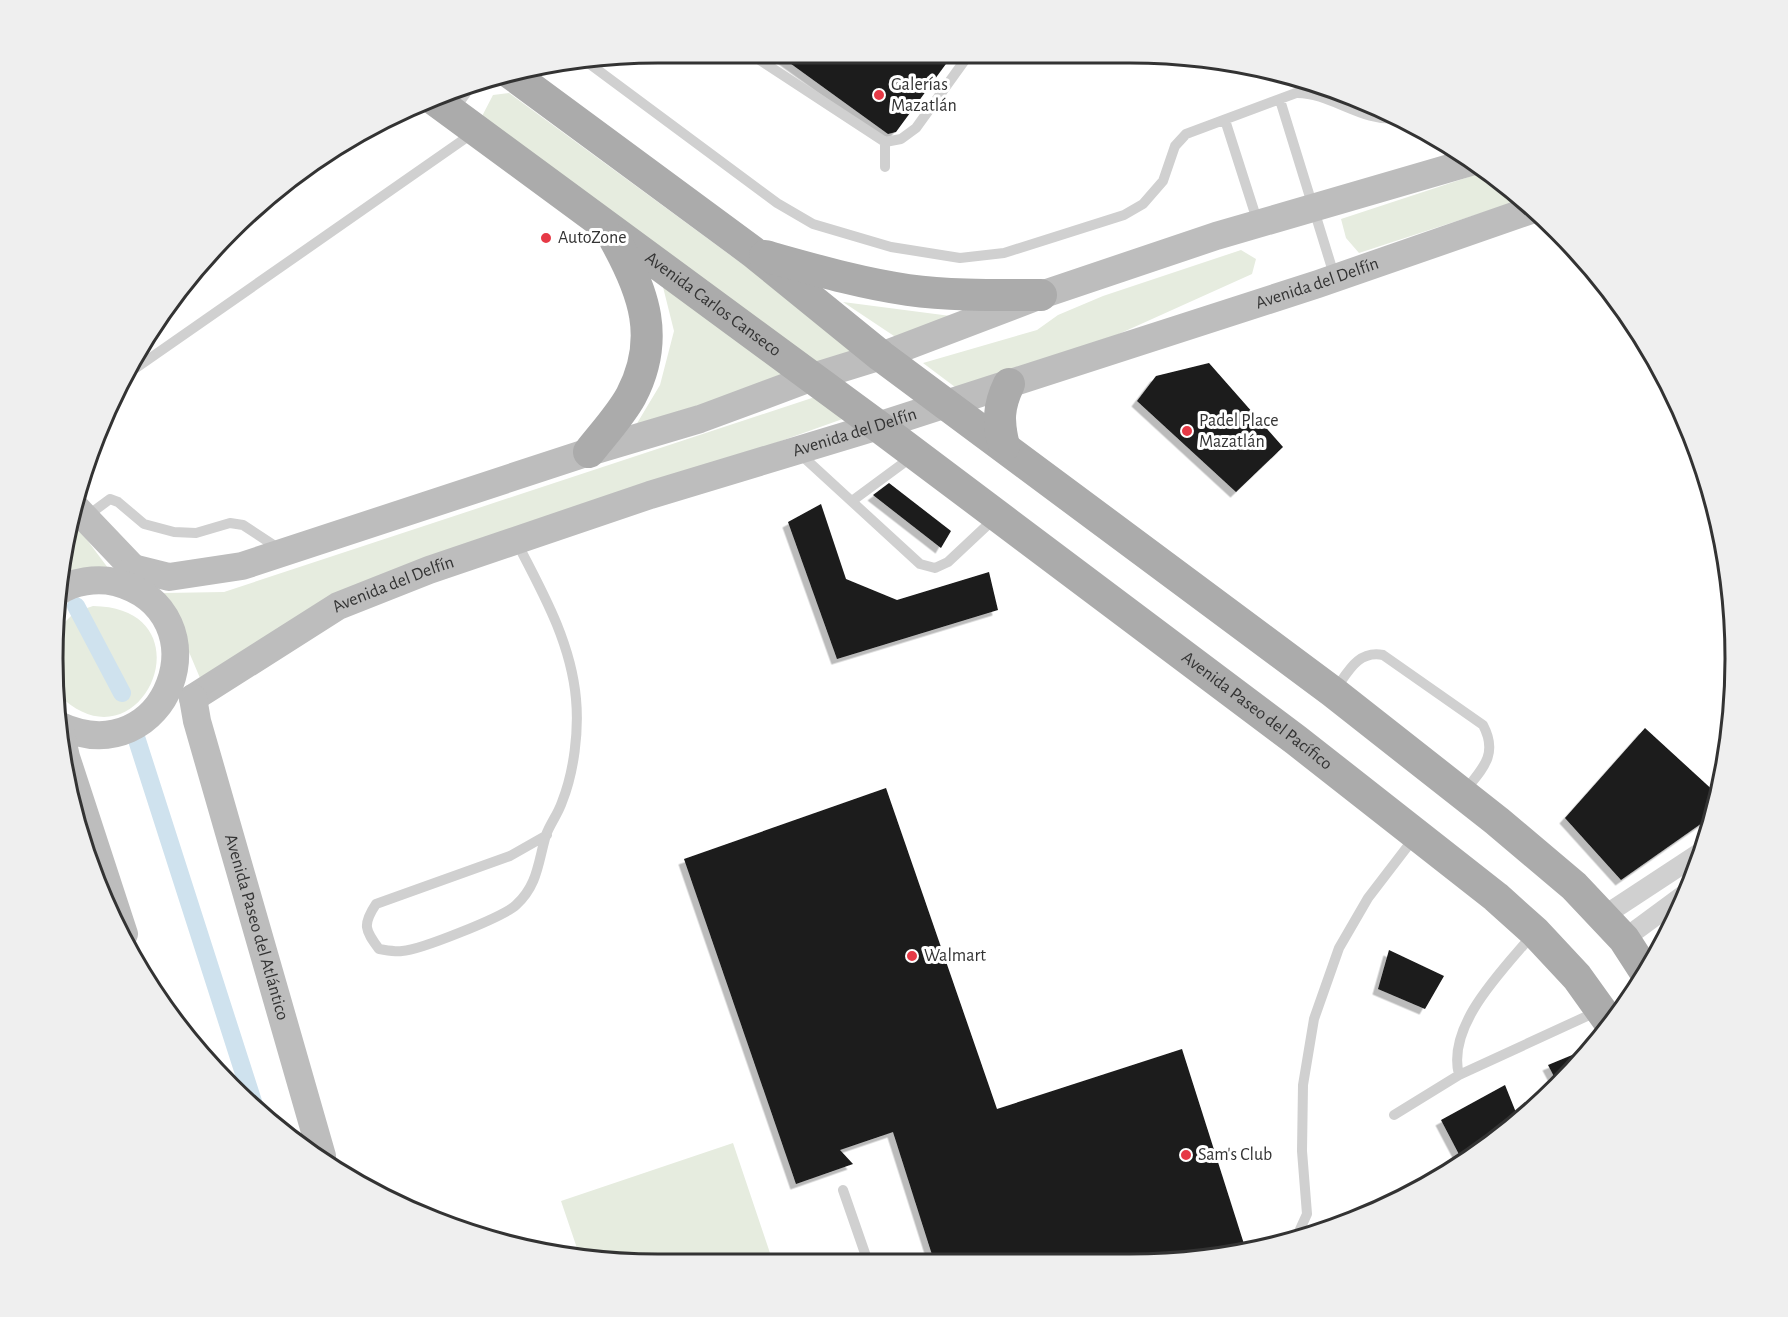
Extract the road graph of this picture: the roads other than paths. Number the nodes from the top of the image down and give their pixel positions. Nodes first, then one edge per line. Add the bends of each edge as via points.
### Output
1 (764, 63) edge
2 (963, 63) edge
3 (593, 67) edge
4 (519, 79) edge
5 (465, 96) edge
6 (1280, 100) junction
7 (453, 114) edge
8 (1381, 119) edge
9 (1225, 120) junction
10 (885, 142) junction
11 (1462, 164) edge
12 (885, 167) dead end
13 (1313, 208) junction
14 (1523, 212) edge
15 (1258, 224) junction
16 (610, 231) junction
17 (753, 252) junction
18 (1335, 278) junction
19 (1041, 295) junction
20 (881, 356) junction
21 (142, 364) edge
22 (813, 377) junction
23 (1009, 384) junction
24 (945, 402) junction
25 (878, 426) junction
26 (1004, 446) junction
27 (797, 451) junction
28 (589, 452) junction
29 (915, 454) junction
30 (852, 501) junction
31 (82, 510) edge
32 (81, 513) edge
33 (998, 515) junction
34 (516, 541) junction
35 (284, 551) junction
36 (131, 577) junction
37 (67, 588) edge
38 (1333, 692) junction
39 (181, 693) junction
40 (67, 729) edge
41 (1462, 794) junction
42 (79, 798) edge
43 (546, 835) junction
44 (1416, 835) junction
45 (1690, 859) edge
46 (109, 888) edge
47 (1672, 903) edge
48 (1602, 917) junction
49 (1535, 932) junction
50 (1624, 939) junction
51 (1640, 964) edge
52 (1606, 1016) edge
53 (1459, 1075) junction
54 (1394, 1115) dead end
55 (320, 1148) edge
56 (843, 1190) dead end
57 (1300, 1229) edge
58 (865, 1254) edge

1 - 10 lane
2 - 10 lane via 916,128 901,139
3 - 9 lane via 777,203 813,224 891,247 960,258 1004,253 1124,214 1143,204 1163,181 1175,146 1186,134
4 - 17 main road
5 - 7 lane
6 - 8 lane via 1296,93 1310,93
6 - 9 lane
6 - 13 lane
7 - 16 main road, Avenida Carlos Canseco
7 - 21 lane
9 - 15 lane
10 - 12 lane
11 - 13 street
13 - 15 street
13 - 18 lane
14 - 18 street, Avenida del Delfín
15 - 19 street
16 - 22 main road, Avenida Carlos Canseco
16 - 28 main road via 636,277 643,299 646,358 630,398
17 - 19 main road via 849,280 910,290
17 - 20 main road
18 - 23 street, Avenida del Delfín
19 - 20 street
20 - 22 street
20 - 24 main road
22 - 25 main road, Avenida Carlos Canseco
22 - 28 street via 700,419
23 - 24 street, Avenida del Delfín
23 - 26 main road via 998,424
24 - 25 street, Avenida del Delfín
24 - 26 main road
25 - 27 street, Avenida del Delfín
25 - 29 main road, Avenida Paseo del Pacífico
26 - 38 main road
27 - 30 lane
27 - 34 street, Avenida del Delfín
28 - 35 street
29 - 30 lane
29 - 33 main road, Avenida Paseo del Pacífico
30 - 33 lane via 920,564 935,568 948,562
31 - 35 lane via 110,499 144,524 174,532 196,533 230,523 243,525
32 - 36 street
33 - 44 main road, Avenida Paseo del Pacífico
34 - 39 street, Avenida del Delfín via 338,606
34 - 43 lane via 553,612 568,657 576,699 575,746 565,790
35 - 36 street via 242,566 169,578
36 - 37 street via 84,581
36 - 39 street via 170,628
38 - 41 main road
38 - 41 lane via 1359,658 1371,652 1383,655 1483,725 1491,740 1489,756
39 - 40 street via 135,727 118,733 84,735
39 - 55 street, Avenida Paseo del Atlántico via 197,721
41 - 48 main road via 1574,886
42 - 46 street
43 - 43 lane via 510,856 376,904 368,917 367,932 379,949 403,952 489,920 515,906 533,884
44 - 49 main road, Avenida Paseo del Pacífico
44 - 57 lane via 1368,898 1338,948 1314,1019 1303,1085 1302,1151 1307,1214
45 - 48 street
47 - 50 street
48 - 50 main road
49 - 52 main road, Avenida Paseo del Pacífico via 1577,977
49 - 53 lane via 1469,1016 1457,1048
50 - 51 main road
52 - 53 lane
53 - 54 lane
56 - 58 lane

